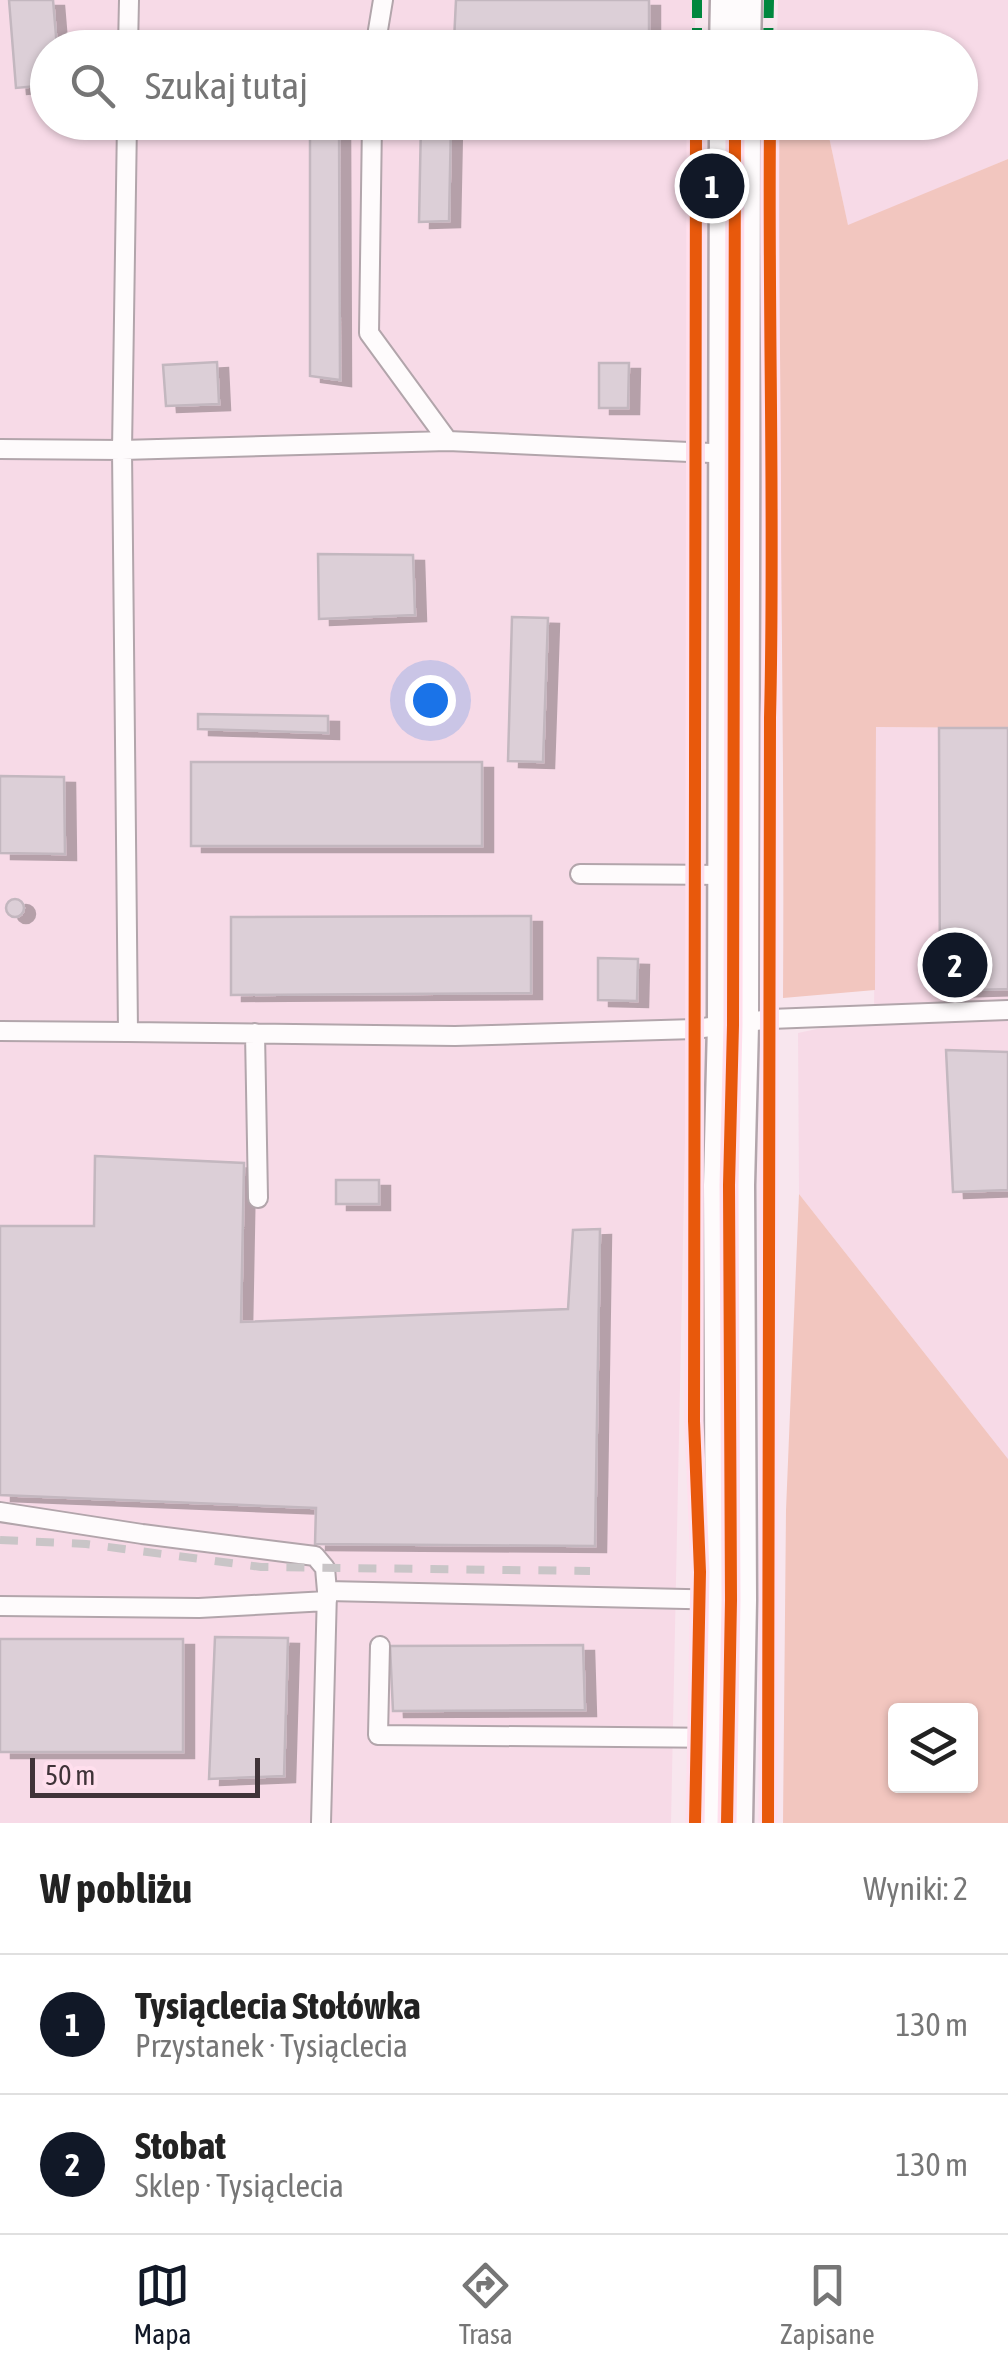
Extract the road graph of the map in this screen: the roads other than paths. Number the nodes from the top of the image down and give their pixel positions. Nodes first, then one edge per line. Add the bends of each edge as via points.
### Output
1 (129, 0) edge
2 (383, 0) edge
3 (736, 0) edge
4 (128, 30) edge
5 (379, 30) edge
6 (736, 30) edge
7 (127, 140) edge
8 (372, 140) edge
9 (735, 140) edge
10 (448, 442) junction
11 (0, 449) edge
12 (122, 450) junction
13 (733, 454) junction
14 (580, 874) dead end
15 (733, 875) junction
16 (1008, 1010) edge
17 (733, 1025) junction
18 (0, 1031) edge
19 (128, 1032) junction
20 (255, 1034) junction
21 (258, 1198) dead end
22 (0, 1512) edge
23 (327, 1596) junction
24 (730, 1600) junction
25 (0, 1606) edge
26 (380, 1646) dead end
27 (728, 1738) junction
28 (321, 1823) edge
29 (727, 1823) edge

1 - 4 lane
2 - 5 lane
3 - 6 street
7 - 12 lane
8 - 10 lane via 369,333
9 - 13 street
10 - 12 lane
10 - 13 lane
11 - 12 lane
12 - 19 lane
13 - 15 street
14 - 15 lane
15 - 17 street
16 - 17 lane
17 - 20 lane via 455,1036
17 - 24 street
18 - 19 lane
19 - 20 lane
20 - 21 lane
22 - 23 lane via 316,1556 325,1568
23 - 24 lane
23 - 25 lane via 200,1608
23 - 28 lane
24 - 27 street
26 - 27 lane via 378,1735
27 - 29 street

